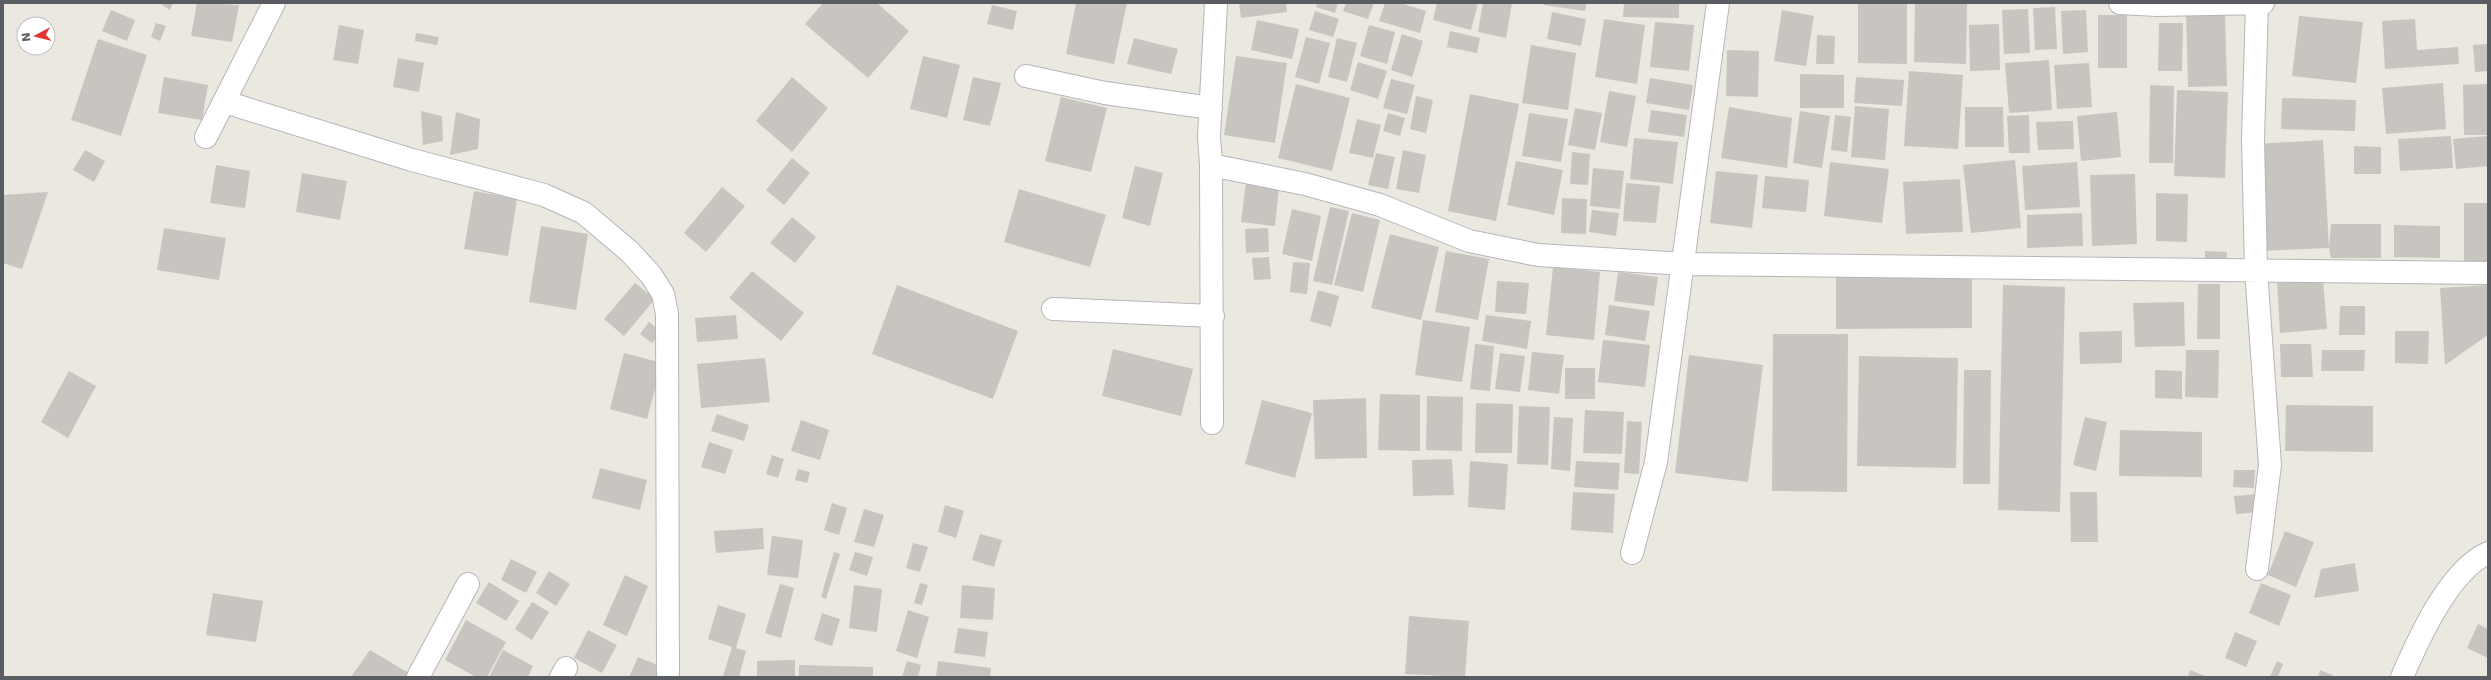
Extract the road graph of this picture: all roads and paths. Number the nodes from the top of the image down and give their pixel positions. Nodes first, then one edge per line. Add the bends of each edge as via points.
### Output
1 (274, 3) edge
2 (1216, 3) edge
3 (1718, 3) edge
4 (2120, 3) edge
5 (2260, 4) edge
6 (1026, 76) dead end
7 (225, 102) junction
8 (1211, 108) junction
9 (206, 137) dead end
10 (1211, 165) junction
11 (1684, 264) junction
12 (2256, 270) junction
13 (2488, 273) edge
14 (1053, 309) dead end
15 (1212, 316) junction
16 (1212, 423) dead end
17 (1632, 553) dead end
18 (2488, 553) edge
19 (2257, 568) dead end
20 (468, 584) dead end
21 (418, 677) edge
22 (668, 677) edge
23 (2402, 677) edge

1 - 7 street
2 - 8 street
3 - 11 street
4 - 5 street
5 - 12 street via 2253,139
6 - 8 street via 1105,93
7 - 9 street
7 - 22 street via 412,160 544,195 584,213 630,252 651,275 664,294 667,314
8 - 10 street
10 - 11 street via 1305,184 1380,205 1469,241 1538,254
10 - 15 street
11 - 12 street
11 - 17 street via 1656,462
12 - 13 street
12 - 19 street via 2270,465
14 - 15 street
15 - 16 street
18 - 23 street via 2481,556 2460,576 2436,607
20 - 21 street

